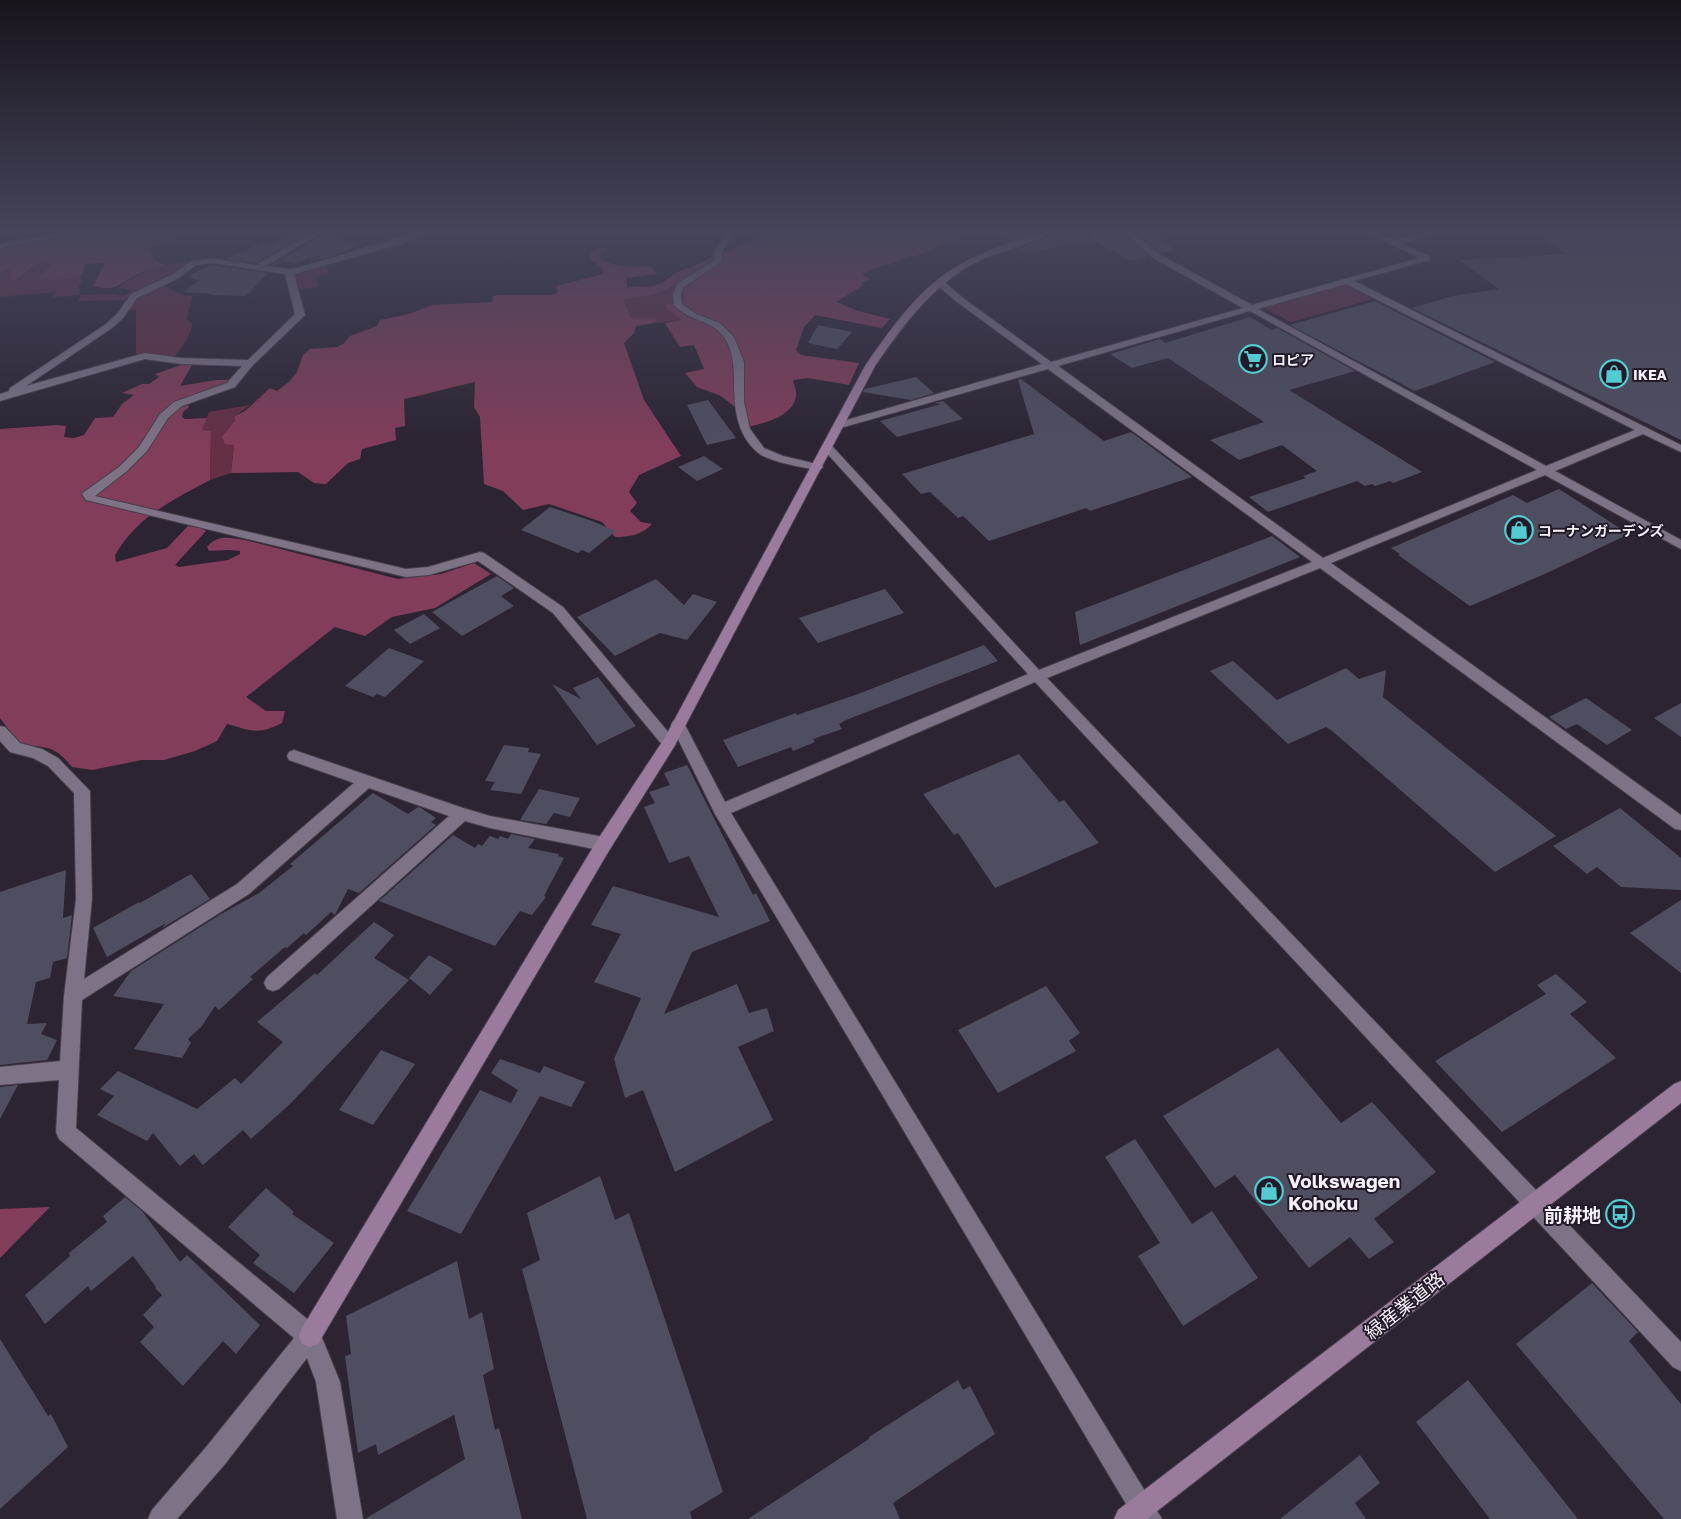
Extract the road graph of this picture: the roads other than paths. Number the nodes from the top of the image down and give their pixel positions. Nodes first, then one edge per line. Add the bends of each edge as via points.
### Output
1 (129, 303) edge
2 (297, 303) edge
3 (678, 303) edge
4 (922, 303) edge
5 (964, 303) edge
6 (1241, 303) edge
7 (1267, 303) edge
8 (1391, 303) edge
9 (1250, 308) junction
10 (250, 363) junction
11 (1050, 365) junction
12 (0, 392) edge
13 (14, 392) junction
14 (0, 398) edge
15 (840, 425) junction
16 (1644, 430) junction
17 (828, 448) junction
18 (1681, 449) edge
19 (817, 467) junction
20 (1547, 470) junction
21 (1681, 545) edge
22 (1321, 563) junction
23 (1037, 676) junction
24 (678, 725) junction
25 (0, 731) edge
26 (669, 743) junction
27 (294, 756) dead end
28 (366, 781) junction
29 (721, 810) junction
30 (462, 814) junction
31 (1681, 824) edge
32 (604, 844) junction
33 (272, 983) dead end
34 (73, 996) junction
35 (69, 1070) junction
36 (0, 1076) edge
37 (1681, 1091) edge
38 (1536, 1204) junction
39 (310, 1336) junction
40 (1681, 1359) edge
41 (1139, 1515) edge
42 (161, 1519) edge
43 (350, 1519) edge

1 - 13 street via 109,326
2 - 10 street via 300,315
3 - 19 street via 693,316 717,325 729,337 739,362 739,402 745,430 760,450
4 - 15 street via 888,340 870,366
5 - 11 street
6 - 9 street
7 - 9 street
8 - 16 street
9 - 11 street
9 - 20 street
10 - 13 street via 181,361 144,356
10 - 26 street via 231,386 178,404 164,416 143,449 88,494 90,498 406,573 429,571 480,556 558,610
11 - 15 street
11 - 22 street
12 - 13 street
13 - 14 street
15 - 17 street
16 - 18 street
16 - 20 street
17 - 19 street
17 - 23 street
19 - 24 street
20 - 21 street
20 - 22 street
22 - 23 street
22 - 31 street
23 - 29 street
23 - 38 street
24 - 26 street
24 - 29 street
25 - 34 street via 15,748 37,753 52,762 82,791 84,899
26 - 32 street
27 - 28 street
28 - 30 street
28 - 34 street via 244,888
29 - 41 street
30 - 32 street
30 - 33 street
32 - 39 street
34 - 35 street
35 - 36 street
35 - 39 street via 66,1132
37 - 38 street, 緑産業道路
38 - 40 street
38 - 41 street, 緑産業道路
39 - 42 street
39 - 43 street via 328,1382

